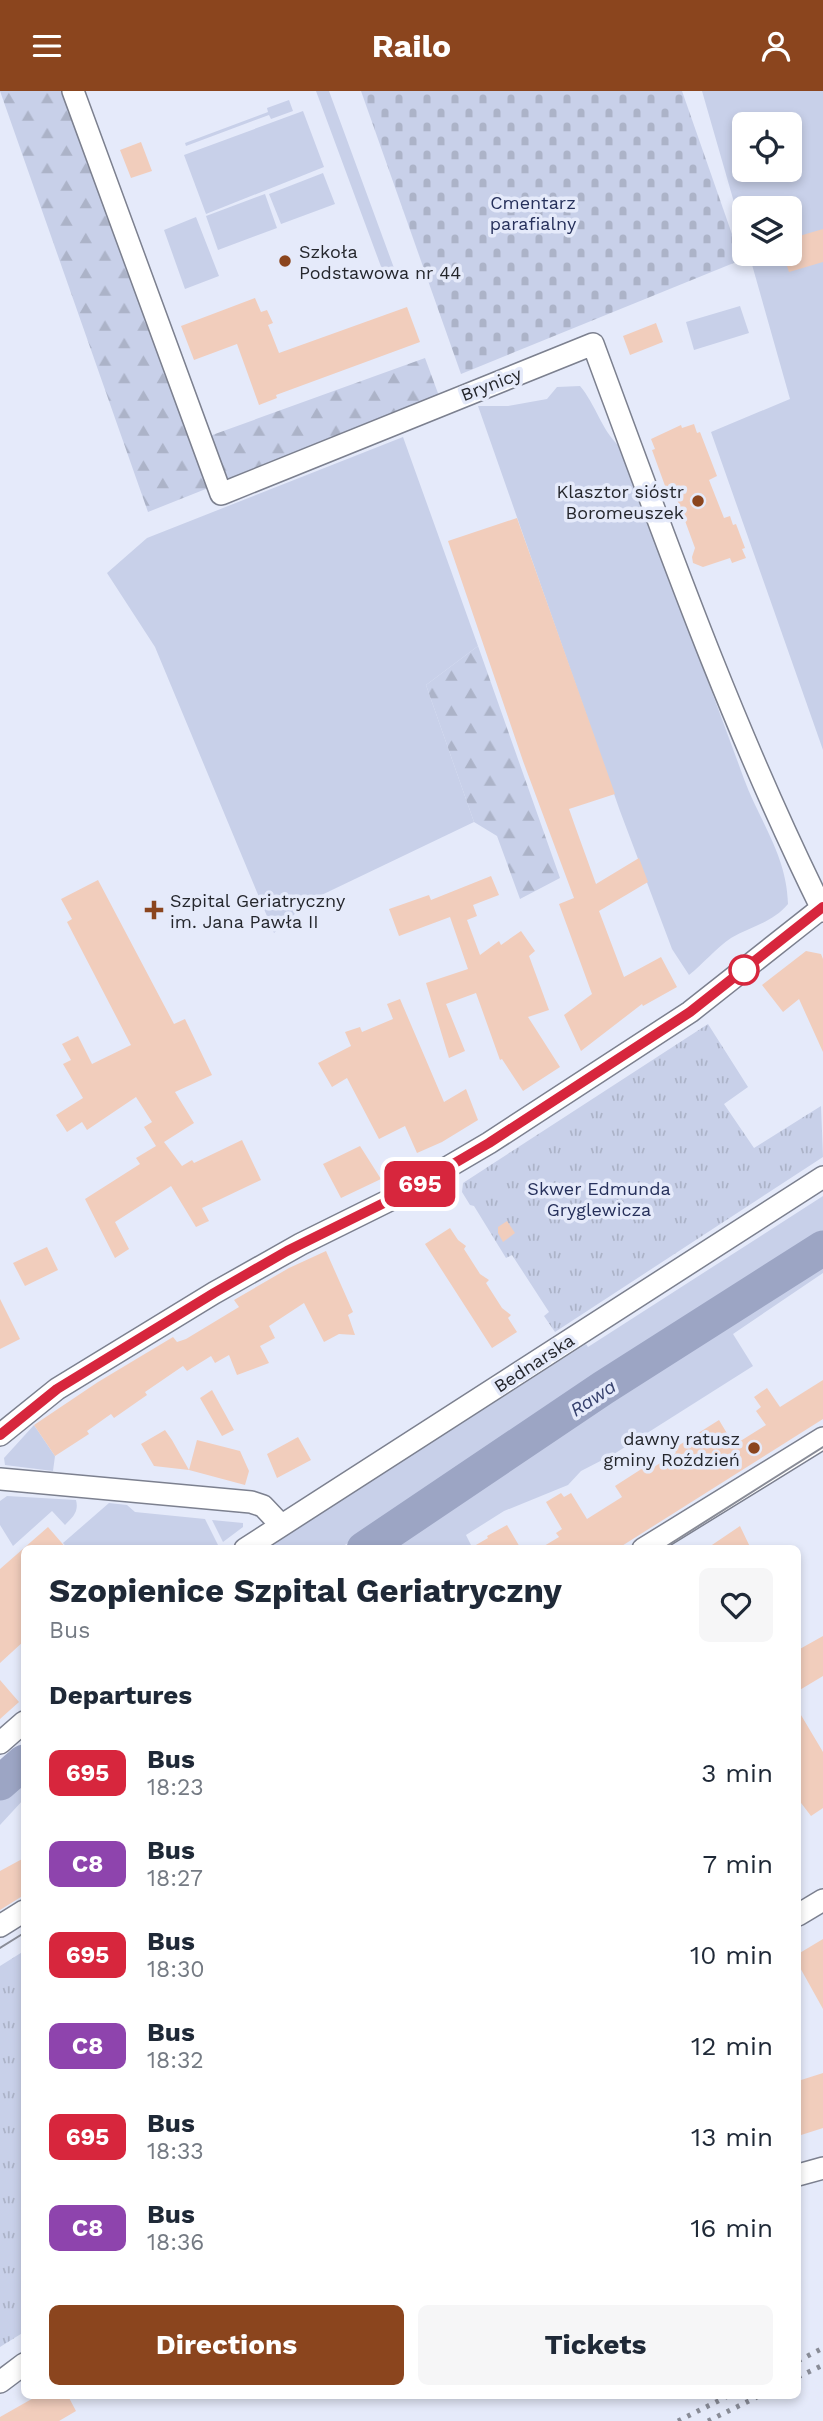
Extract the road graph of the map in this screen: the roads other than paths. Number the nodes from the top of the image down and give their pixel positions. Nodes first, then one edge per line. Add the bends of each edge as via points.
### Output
1 (73, 91) edge
2 (822, 909) edge
3 (823, 1177) edge
4 (0, 1435) edge
5 (823, 1438) edge
6 (0, 1479) edge
7 (281, 1525) junction
8 (251, 1545) edge
9 (649, 1545) edge
10 (21, 1725) edge
11 (0, 1743) edge
12 (823, 1900) edge
13 (21, 1913) edge
14 (801, 1913) edge
15 (0, 1926) edge
16 (823, 2168) edge
17 (801, 2174) edge
18 (21, 2366) edge
19 (0, 2382) edge

1 - 2 street, Brynicy via 220,494 593,344 746,745
2 - 4 street via 690,1012 512,1128 414,1188 214,1293 57,1389
3 - 7 street, Bednarska
5 - 9 street
6 - 7 street via 251,1502 263,1506
7 - 8 street, Bednarska
10 - 11 street
12 - 14 street
13 - 15 street
16 - 17 street
18 - 19 street

